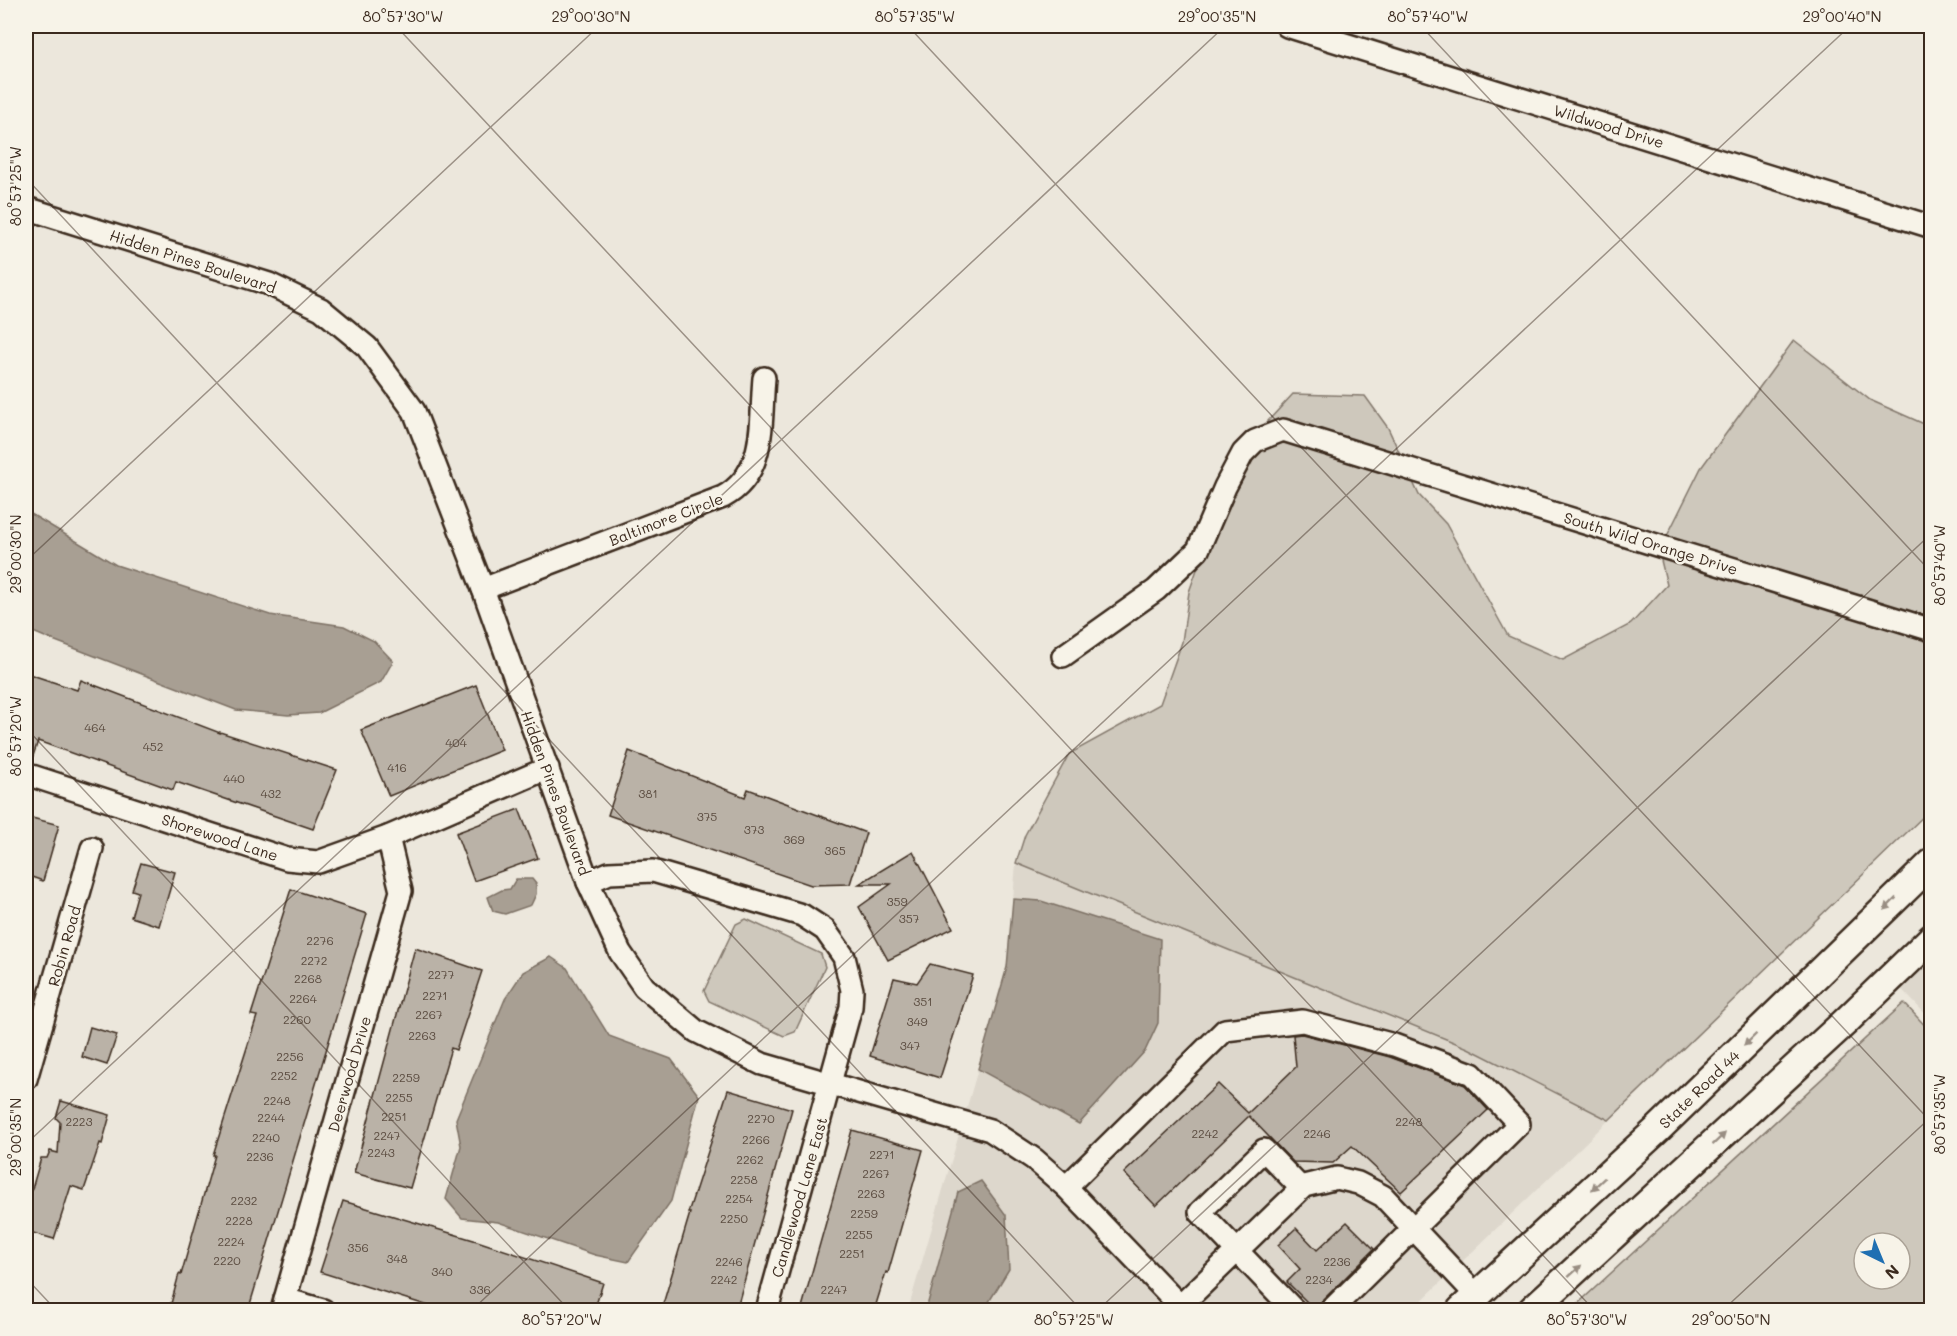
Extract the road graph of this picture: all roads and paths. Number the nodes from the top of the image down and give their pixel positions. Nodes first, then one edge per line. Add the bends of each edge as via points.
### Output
1 (1287, 26) edge
2 (26, 208) edge
3 (1932, 227) edge
4 (764, 378) dead end
5 (483, 589) junction
6 (1932, 630) edge
7 (1063, 656) dead end
8 (548, 768) junction
9 (26, 774) edge
10 (388, 837) junction
11 (92, 848) dead end
12 (1932, 863) edge
13 (588, 882) junction
14 (1932, 925) edge
15 (1932, 938) edge
16 (1856, 1011) junction
17 (26, 1079) edge
18 (832, 1083) junction
19 (1066, 1186) junction
20 (1301, 1188) junction
21 (1413, 1228) junction
22 (1237, 1250) junction
23 (1469, 1303) edge
24 (284, 1305) edge
25 (1180, 1309) edge
26 (323, 1311) edge
27 (767, 1311) edge
28 (1294, 1311) edge
29 (1331, 1311) edge
30 (1532, 1311) edge

1 - 3 street, Wildwood Drive
2 - 5 street, Hidden Pines Boulevard via 269,284 321,309 367,347 414,411
4 - 5 street, Baltimore Circle via 758,454 737,490
5 - 8 street, Hidden Pines Boulevard
6 - 7 street, South Wild Orange Drive via 1283,430 1255,441 1243,453 1198,550 1156,590
8 - 10 street, Shorewood Lane
8 - 13 street, Hidden Pines Boulevard
9 - 10 street, Shorewood Lane via 287,859 318,862
10 - 24 street, Deerwood Drive via 401,891
11 - 17 street, Robin Road
12 -> 23 main road, State Road 44 via 1666,1121
13 - 18 street, Hidden Pines Boulevard via 620,952 644,987 696,1031 762,1064
13 - 18 street, Candlewood Lane East via 609,873 653,872 802,915 825,930 844,957 852,990
14 - 16 street
15 - 16 main road
30 -> 16 main road
18 - 19 street, Hidden Pines Boulevard via 990,1130
18 - 27 street, Candlewood Lane East
19 - 21 street via 1226,1030 1303,1021 1394,1045 1472,1074 1519,1124
19 - 25 street, Hidden Pines Boulevard
20 - 21 street via 1337,1178 1358,1183 1383,1196
20 - 22 street
20 - 22 street via 1264,1150 1200,1212
21 - 23 street
21 - 29 street
22 - 25 street
22 - 28 street
24 - 26 street

